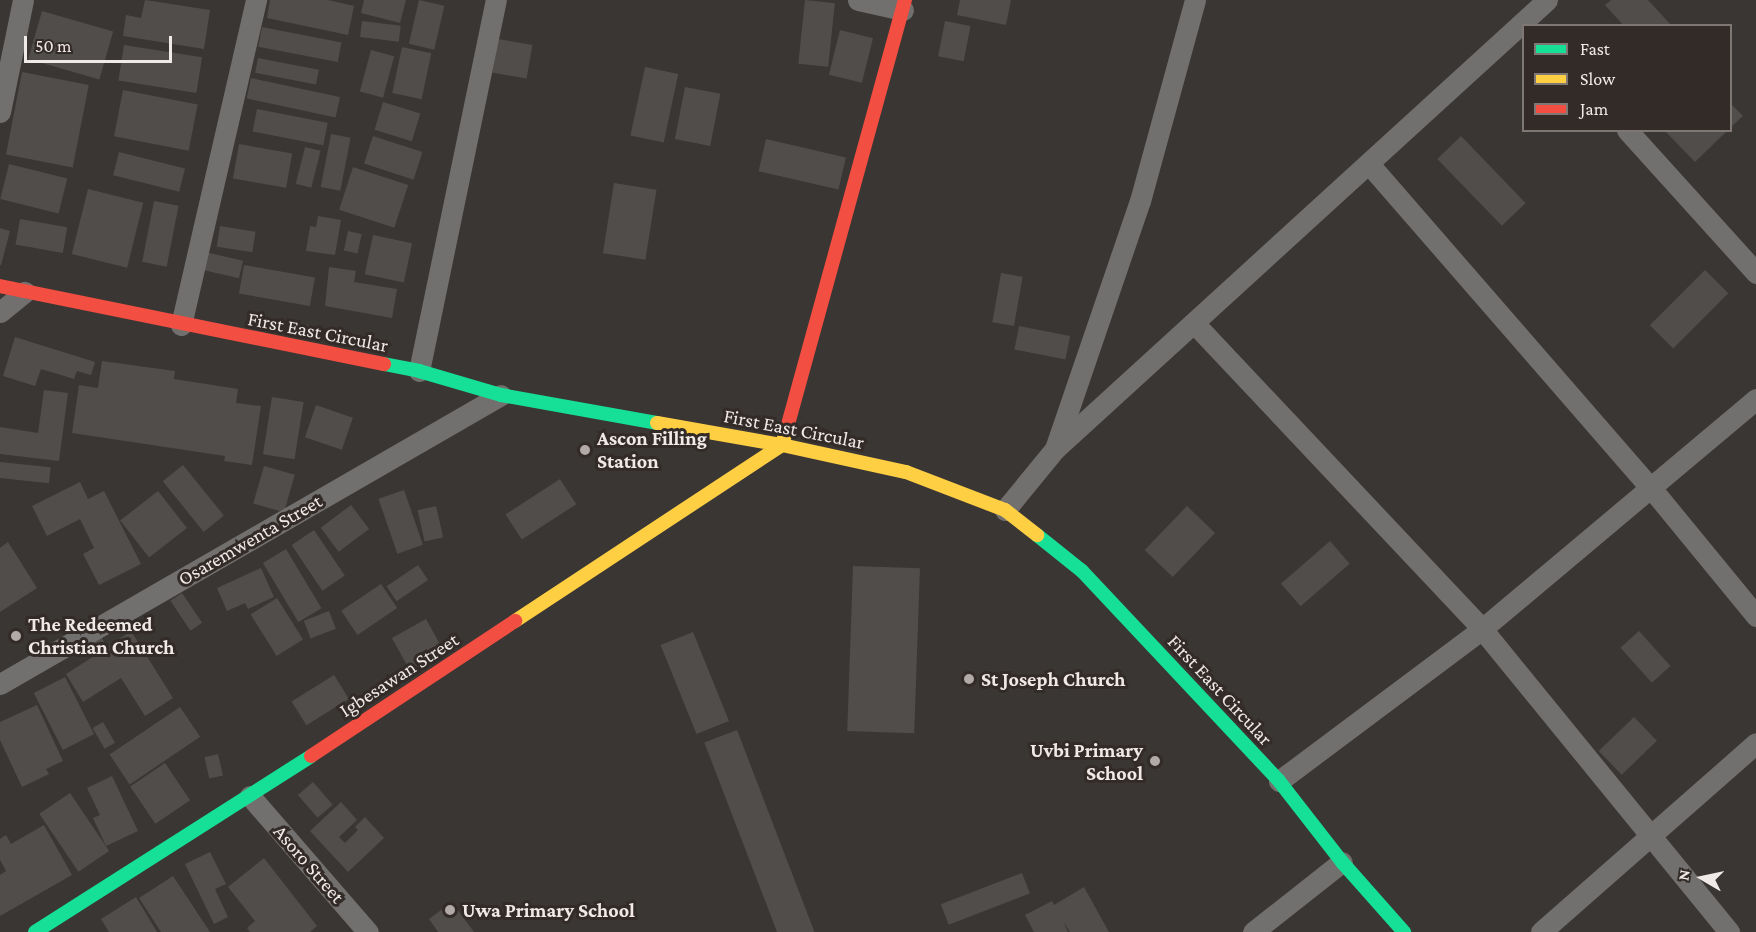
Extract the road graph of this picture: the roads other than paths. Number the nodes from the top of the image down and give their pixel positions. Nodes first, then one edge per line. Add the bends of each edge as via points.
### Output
1 (23, 0) edge
2 (256, 0) edge
3 (496, 0) edge
4 (858, 0) edge
5 (1196, 0) edge
6 (1547, 0) edge
7 (904, 5) edge
8 (1529, 22) edge
9 (1522, 28) edge
10 (0, 112) edge
11 (1629, 132) edge
12 (1369, 164) junction
13 (1756, 273) edge
14 (0, 286) edge
15 (25, 292) junction
16 (0, 312) edge
17 (1194, 323) junction
18 (181, 325) junction
19 (419, 371) junction
20 (501, 395) junction
21 (1756, 399) edge
22 (782, 445) junction
23 (1055, 449) junction
24 (1651, 488) junction
25 (1005, 510) junction
26 (1756, 616) edge
27 (1482, 629) junction
28 (0, 684) edge
29 (1756, 743) edge
30 (1279, 781) junction
31 (250, 796) junction
32 (1651, 837) junction
33 (1342, 862) junction
34 (35, 932) edge
35 (368, 932) edge
36 (1253, 932) edge
37 (1404, 932) edge
38 (1541, 932) edge
39 (1729, 932) edge

1 - 10 street
2 - 18 street
3 - 19 street
4 - 7 street
5 - 23 street via 1140,201
6 - 8 street
7 - 22 street
9 - 12 street
11 - 13 street
12 - 17 street
12 - 24 street
14 - 15 street, First East Circular
15 - 16 street
15 - 18 street, First East Circular
17 - 23 street
17 - 27 street
18 - 19 street, First East Circular
19 - 20 street, First East Circular
20 - 22 street, First East Circular
20 - 28 street, Osaremwenta Street
21 - 24 street
22 - 25 street, First East Circular via 906,472
22 - 31 street, Igbesawan Street
23 - 25 street
24 - 26 street
24 - 27 street
25 - 30 street, First East Circular via 1082,572
27 - 30 street
27 - 32 street
29 - 32 street
30 - 33 street, First East Circular
31 - 34 street, Igbesawan Street
31 - 35 street, Asoro Street
32 - 38 street
32 - 39 street
33 - 36 street
33 - 37 street, First East Circular

